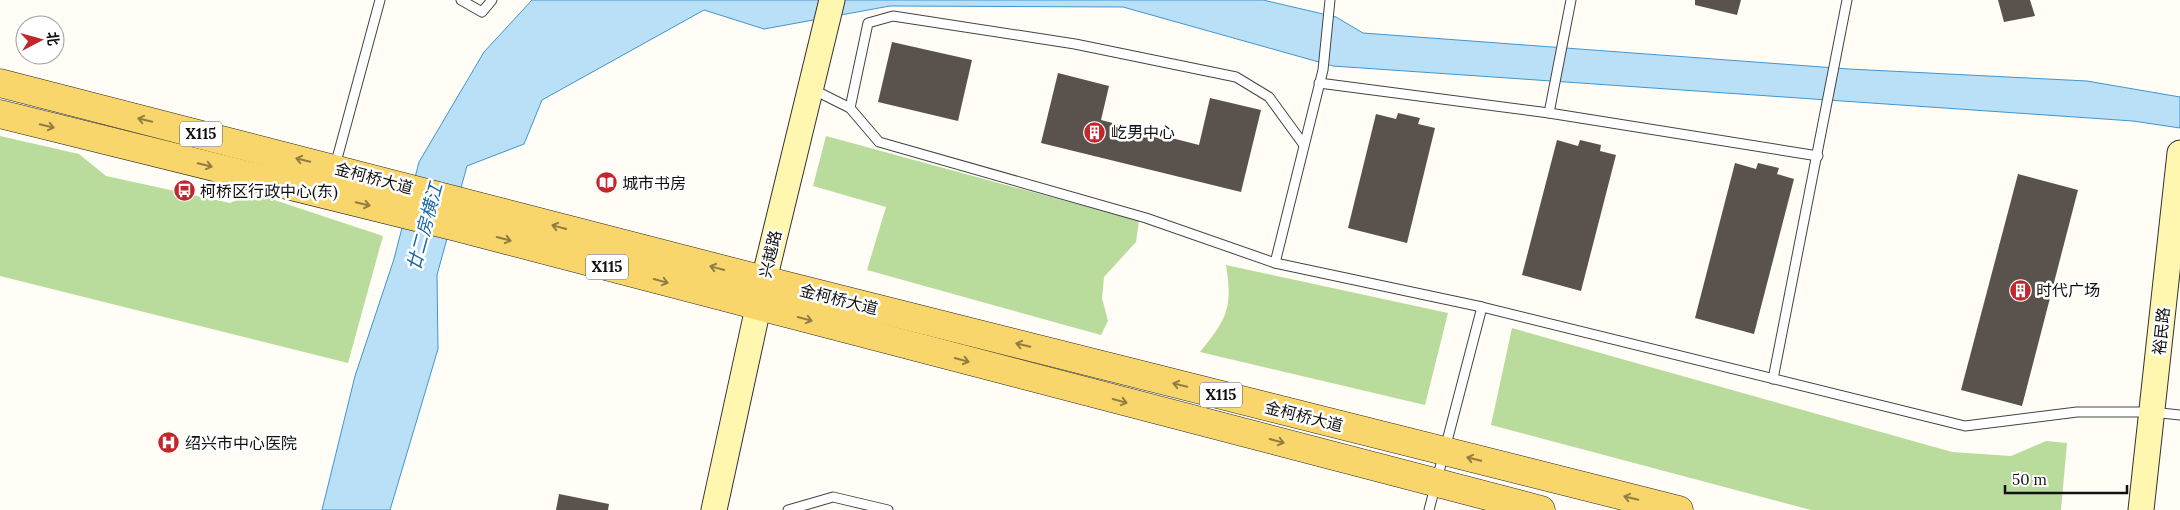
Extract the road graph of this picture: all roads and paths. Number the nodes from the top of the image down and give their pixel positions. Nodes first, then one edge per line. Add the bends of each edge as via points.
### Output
1 (380, 0) edge
2 (461, 0) edge
3 (492, 0) edge
4 (832, 0) edge
5 (1330, 0) edge
6 (1571, 0) edge
7 (1847, 0) edge
8 (0, 83) edge
9 (1320, 83) junction
10 (810, 88) junction
11 (850, 108) junction
12 (1550, 113) junction
13 (0, 114) edge
14 (1304, 144) junction
15 (2180, 153) edge
16 (1818, 156) junction
17 (335, 168) junction
18 (461, 215) junction
19 (1275, 263) junction
20 (764, 280) junction
21 (758, 307) junction
22 (1482, 307) junction
23 (1773, 379) junction
24 (2152, 412) junction
25 (2180, 415) edge
26 (1444, 451) junction
27 (1436, 483) junction
28 (714, 510) edge
29 (788, 510) edge
30 (888, 510) edge
31 (1429, 510) edge
32 (1542, 510) edge
33 (1679, 510) edge
34 (2141, 510) edge

1 - 17 lane
2 - 3 lane via 482,12
4 - 10 street, 兴越路
5 - 9 lane
6 - 12 lane
7 - 16 lane
17 -> 8 main road, 金柯桥大道 / X115
9 - 12 lane
9 - 14 lane
10 - 11 lane
10 - 20 street, 兴越路
11 - 14 lane via 868,23 892,16 1075,44 1236,77 1269,97
11 - 19 lane via 879,142 1146,218
12 - 16 lane
13 -> 18 main road, 金柯桥大道 / X115 via 396,212
14 - 19 lane
15 - 24 street, 裕民路
16 - 23 lane
17 - 18 main road, 金柯桥大道 / X115 via 401,185
20 -> 18 main road, 金柯桥大道 / X115
18 -> 21 main road, 金柯桥大道 / X115
19 - 22 lane
20 - 21 street, 兴越路
26 -> 20 main road, 金柯桥大道 / X115
21 -> 27 main road, 金柯桥大道 / X115
21 - 28 street, 兴越路
22 - 23 lane
22 - 26 lane
23 - 24 lane via 1965,426 2077,412
24 - 25 lane
24 - 34 street, 裕民路
26 - 27 lane
33 -> 26 main road, 金柯桥大道 / X115
27 - 31 lane
27 - 32 main road, 金柯桥大道 / X115
29 - 30 lane via 833,497

